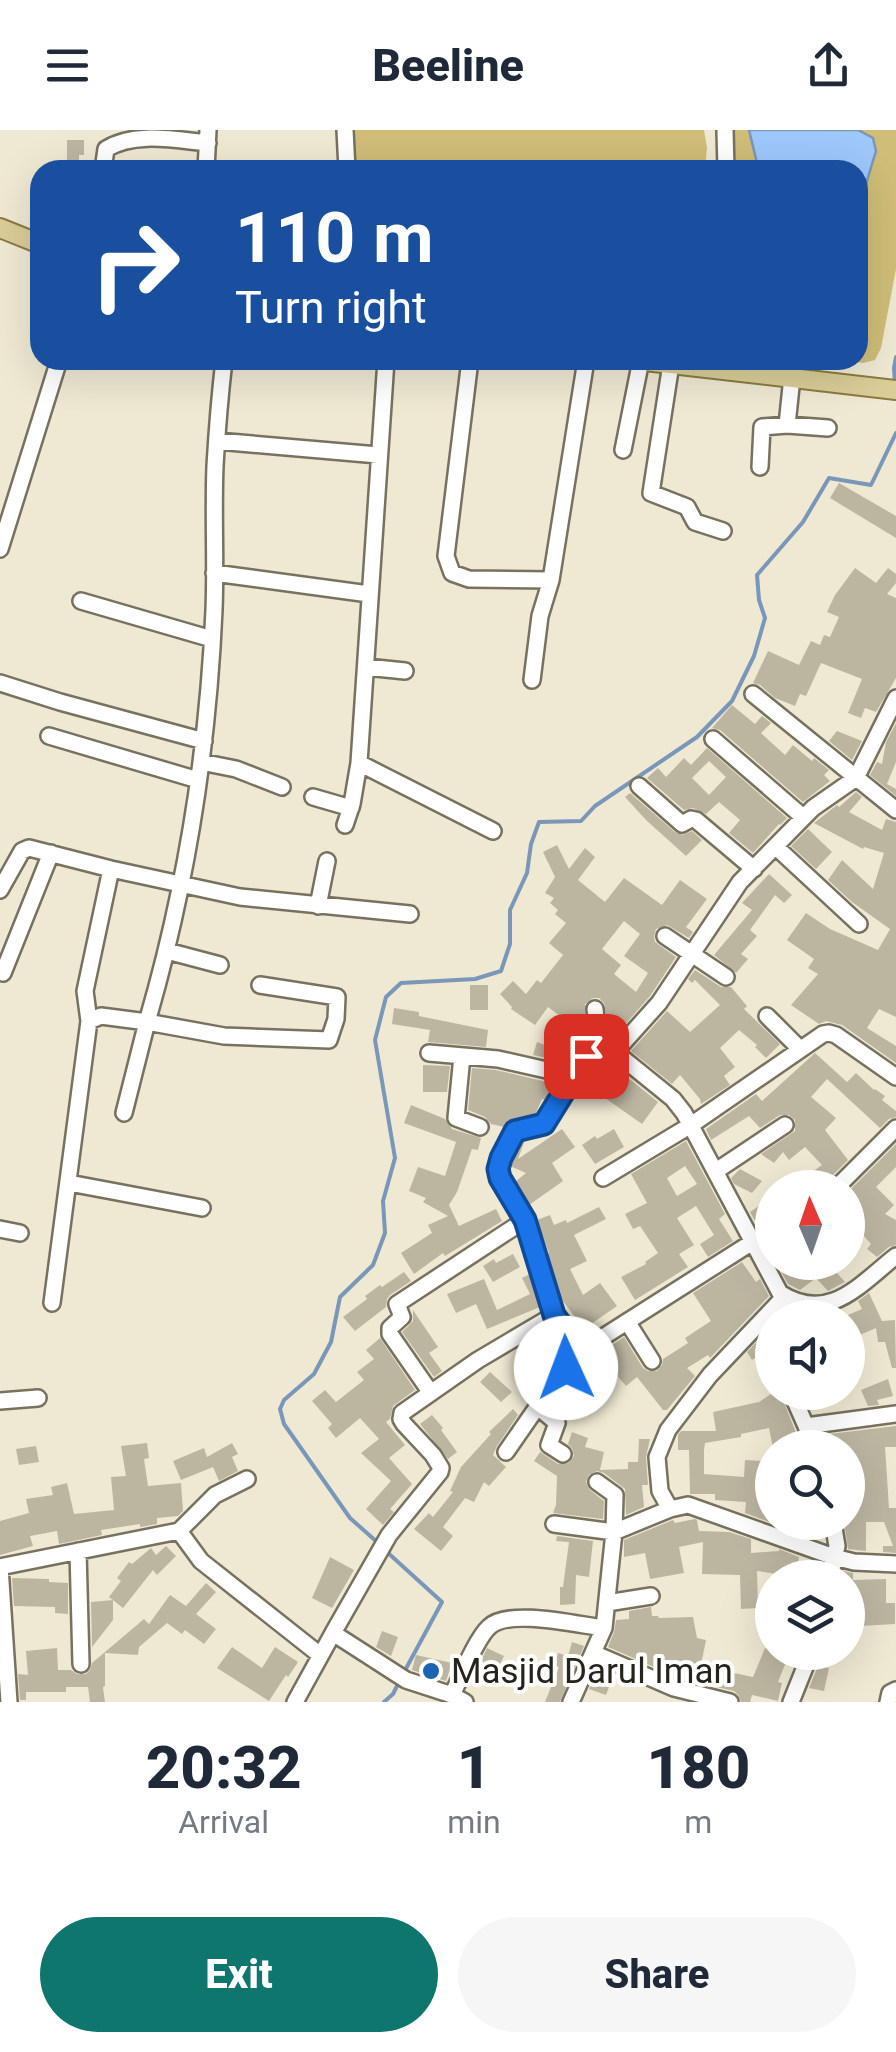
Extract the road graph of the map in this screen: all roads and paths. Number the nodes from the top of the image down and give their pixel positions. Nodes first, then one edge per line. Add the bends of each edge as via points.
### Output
1 (345, 130) edge
2 (725, 130) edge
3 (154, 134) edge
4 (208, 136) edge
5 (104, 160) edge
6 (346, 160) edge
7 (726, 160) edge
8 (0, 228) edge
9 (30, 240) edge
10 (56, 370) edge
11 (223, 370) edge
12 (385, 370) edge
13 (469, 370) edge
14 (584, 370) edge
15 (636, 370) edge
16 (671, 370) edge
17 (727, 370) edge
18 (792, 377) junction
19 (896, 390) edge
20 (788, 425) junction
21 (828, 428) dead end
22 (217, 441) junction
23 (622, 450) dead end
24 (378, 455) junction
25 (760, 467) dead end
26 (723, 532) dead end
27 (0, 548) edge
28 (214, 573) junction
29 (551, 580) junction
30 (368, 594) junction
31 (80, 601) dead end
32 (212, 639) junction
33 (366, 667) junction
34 (406, 671) dead end
35 (532, 680) dead end
36 (0, 683) edge
37 (753, 694) dead end
38 (896, 698) edge
39 (49, 736) dead end
40 (712, 739) dead end
41 (204, 740) junction
42 (201, 762) junction
43 (359, 763) junction
44 (856, 778) junction
45 (198, 780) junction
46 (639, 786) dead end
47 (282, 787) dead end
48 (314, 797) dead end
49 (351, 808) junction
50 (896, 810) edge
51 (803, 817) junction
52 (345, 826) dead end
53 (494, 830) dead end
54 (776, 847) junction
55 (51, 854) junction
56 (327, 861) dead end
57 (111, 869) junction
58 (754, 869) junction
59 (182, 885) junction
60 (0, 890) edge
61 (318, 906) junction
62 (410, 914) dead end
63 (859, 924) dead end
64 (665, 936) dead end
65 (167, 951) junction
66 (693, 954) junction
67 (220, 965) dead end
68 (3, 973) dead end
69 (726, 977) dead end
70 (260, 986) dead end
71 (594, 1009) dead end
72 (767, 1016) dead end
73 (90, 1021) junction
74 (147, 1022) junction
75 (598, 1036) junction
76 (800, 1049) junction
77 (615, 1052) junction
78 (429, 1054) dead end
79 (462, 1056) junction
80 (573, 1076) junction
81 (896, 1077) edge
82 (124, 1112) dead end
83 (691, 1124) junction
84 (784, 1124) dead end
85 (480, 1127) dead end
86 (896, 1128) edge
87 (854, 1170) edge
88 (716, 1172) junction
89 (602, 1178) dead end
90 (68, 1183) junction
91 (202, 1208) dead end
92 (525, 1220) junction
93 (0, 1229) edge
94 (20, 1232) dead end
95 (754, 1241) joint
96 (896, 1256) edge
97 (776, 1280) edge
98 (785, 1296) junction
99 (52, 1302) dead end
100 (554, 1315) junction
101 (628, 1323) junction
102 (581, 1352) junction
103 (652, 1361) dead end
104 (430, 1393) junction
105 (38, 1398) dead end
106 (0, 1401) edge
107 (538, 1407) junction
108 (799, 1410) edge
109 (896, 1414) edge
110 (806, 1426) junction
111 (807, 1430) edge
112 (506, 1452) dead end
113 (563, 1454) dead end
114 (246, 1479) dead end
115 (597, 1482) dead end
116 (670, 1509) junction
117 (554, 1524) dead end
118 (180, 1532) junction
119 (614, 1532) junction
120 (835, 1540) edge
121 (78, 1551) junction
122 (834, 1557) junction
123 (833, 1560) edge
124 (896, 1564) edge
125 (651, 1596) dead end
126 (607, 1603) junction
127 (604, 1628) junction
128 (333, 1632) junction
129 (593, 1653) junction
130 (320, 1656) junction
131 (80, 1664) dead end
132 (804, 1670) edge
133 (896, 1690) edge
134 (458, 1699) edge
135 (9, 1702) edge
136 (295, 1702) edge
137 (571, 1702) edge
138 (730, 1702) edge
139 (791, 1702) edge
140 (888, 1702) edge

1 - 6 street
2 - 7 street
3 - 4 street
3 - 5 street via 108,147
8 - 9 main road
10 - 27 street
11 - 22 street
12 - 24 street
13 - 29 street via 448,566 469,579
14 - 29 street
15 - 23 street
16 - 26 street via 651,493
17 - 18 main road
18 - 19 main road
18 - 20 street
20 - 21 street
20 - 25 street via 762,426
22 - 24 street
22 - 28 street
24 - 30 street
28 - 30 street
28 - 32 street
29 - 35 street
30 - 33 street
31 - 32 street
32 - 41 street
33 - 34 street
33 - 43 street
36 - 41 street
37 - 44 street
38 - 44 street
39 - 45 street
40 - 51 street
41 - 42 street
42 - 45 street
42 - 47 street
43 - 49 street
43 - 53 street
44 - 50 street
44 - 51 street
45 - 59 street
46 - 58 street via 682,824 696,820
48 - 49 street
49 - 52 street
51 - 54 street
54 - 58 street
54 - 63 street
55 - 57 street
55 - 60 street via 25,849
55 - 68 street
56 - 61 street
57 - 59 street
57 - 73 street via 85,991
58 - 66 street
59 - 61 street
59 - 65 street
61 - 62 street
64 - 66 street
65 - 67 street
65 - 74 street
66 - 69 street
66 - 77 street
70 - 74 street via 337,997 330,1040 224,1036
71 - 75 street
72 - 76 street
73 - 74 street via 101,1016
73 - 90 street
74 - 82 street
75 - 77 street
75 - 80 street
76 - 81 street via 829,1033
76 - 83 street
77 - 83 street via 674,1099
78 - 79 street
79 - 80 street
79 - 85 street via 456,1118
80 - 92 street via 544,1124 515,1131 498,1169
83 - 88 street
83 - 89 street
84 - 88 street
86 - 87 street
88 - 95 street
90 - 91 street
90 - 99 street
92 - 100 street
92 - 104 street via 397,1304 402,1317 390,1334
93 - 94 street
95 - 101 street
96 - 98 street via 835,1302 810,1305
97 - 98 street
98 - 116 street via 668,1430 657,1457 660,1491
100 - 102 street
100 - 104 street
101 - 102 street
101 - 103 street
102 - 107 street
104 - 128 street via 401,1420 434,1455 440,1472 389,1535
105 - 106 street
107 - 112 street
107 - 113 street via 557,1424 549,1445
108 - 110 street
109 - 110 street
110 - 111 street
114 - 118 street via 215,1496
115 - 119 street via 615,1495
116 - 119 street
116 - 122 street via 688,1505
117 - 119 street
118 - 121 street
118 - 130 street via 216,1574
119 - 126 street
120 - 122 street
121 - 131 street
121 - 135 street via 0,1567
122 - 123 street
122 - 124 street
125 - 126 street
126 - 127 street
127 - 129 street
127 - 134 street via 498,1620 482,1635
128 - 130 street
128 - 134 street via 402,1677
129 - 137 street
129 - 138 street via 674,1688
130 - 136 street
132 - 139 street
133 - 140 street

